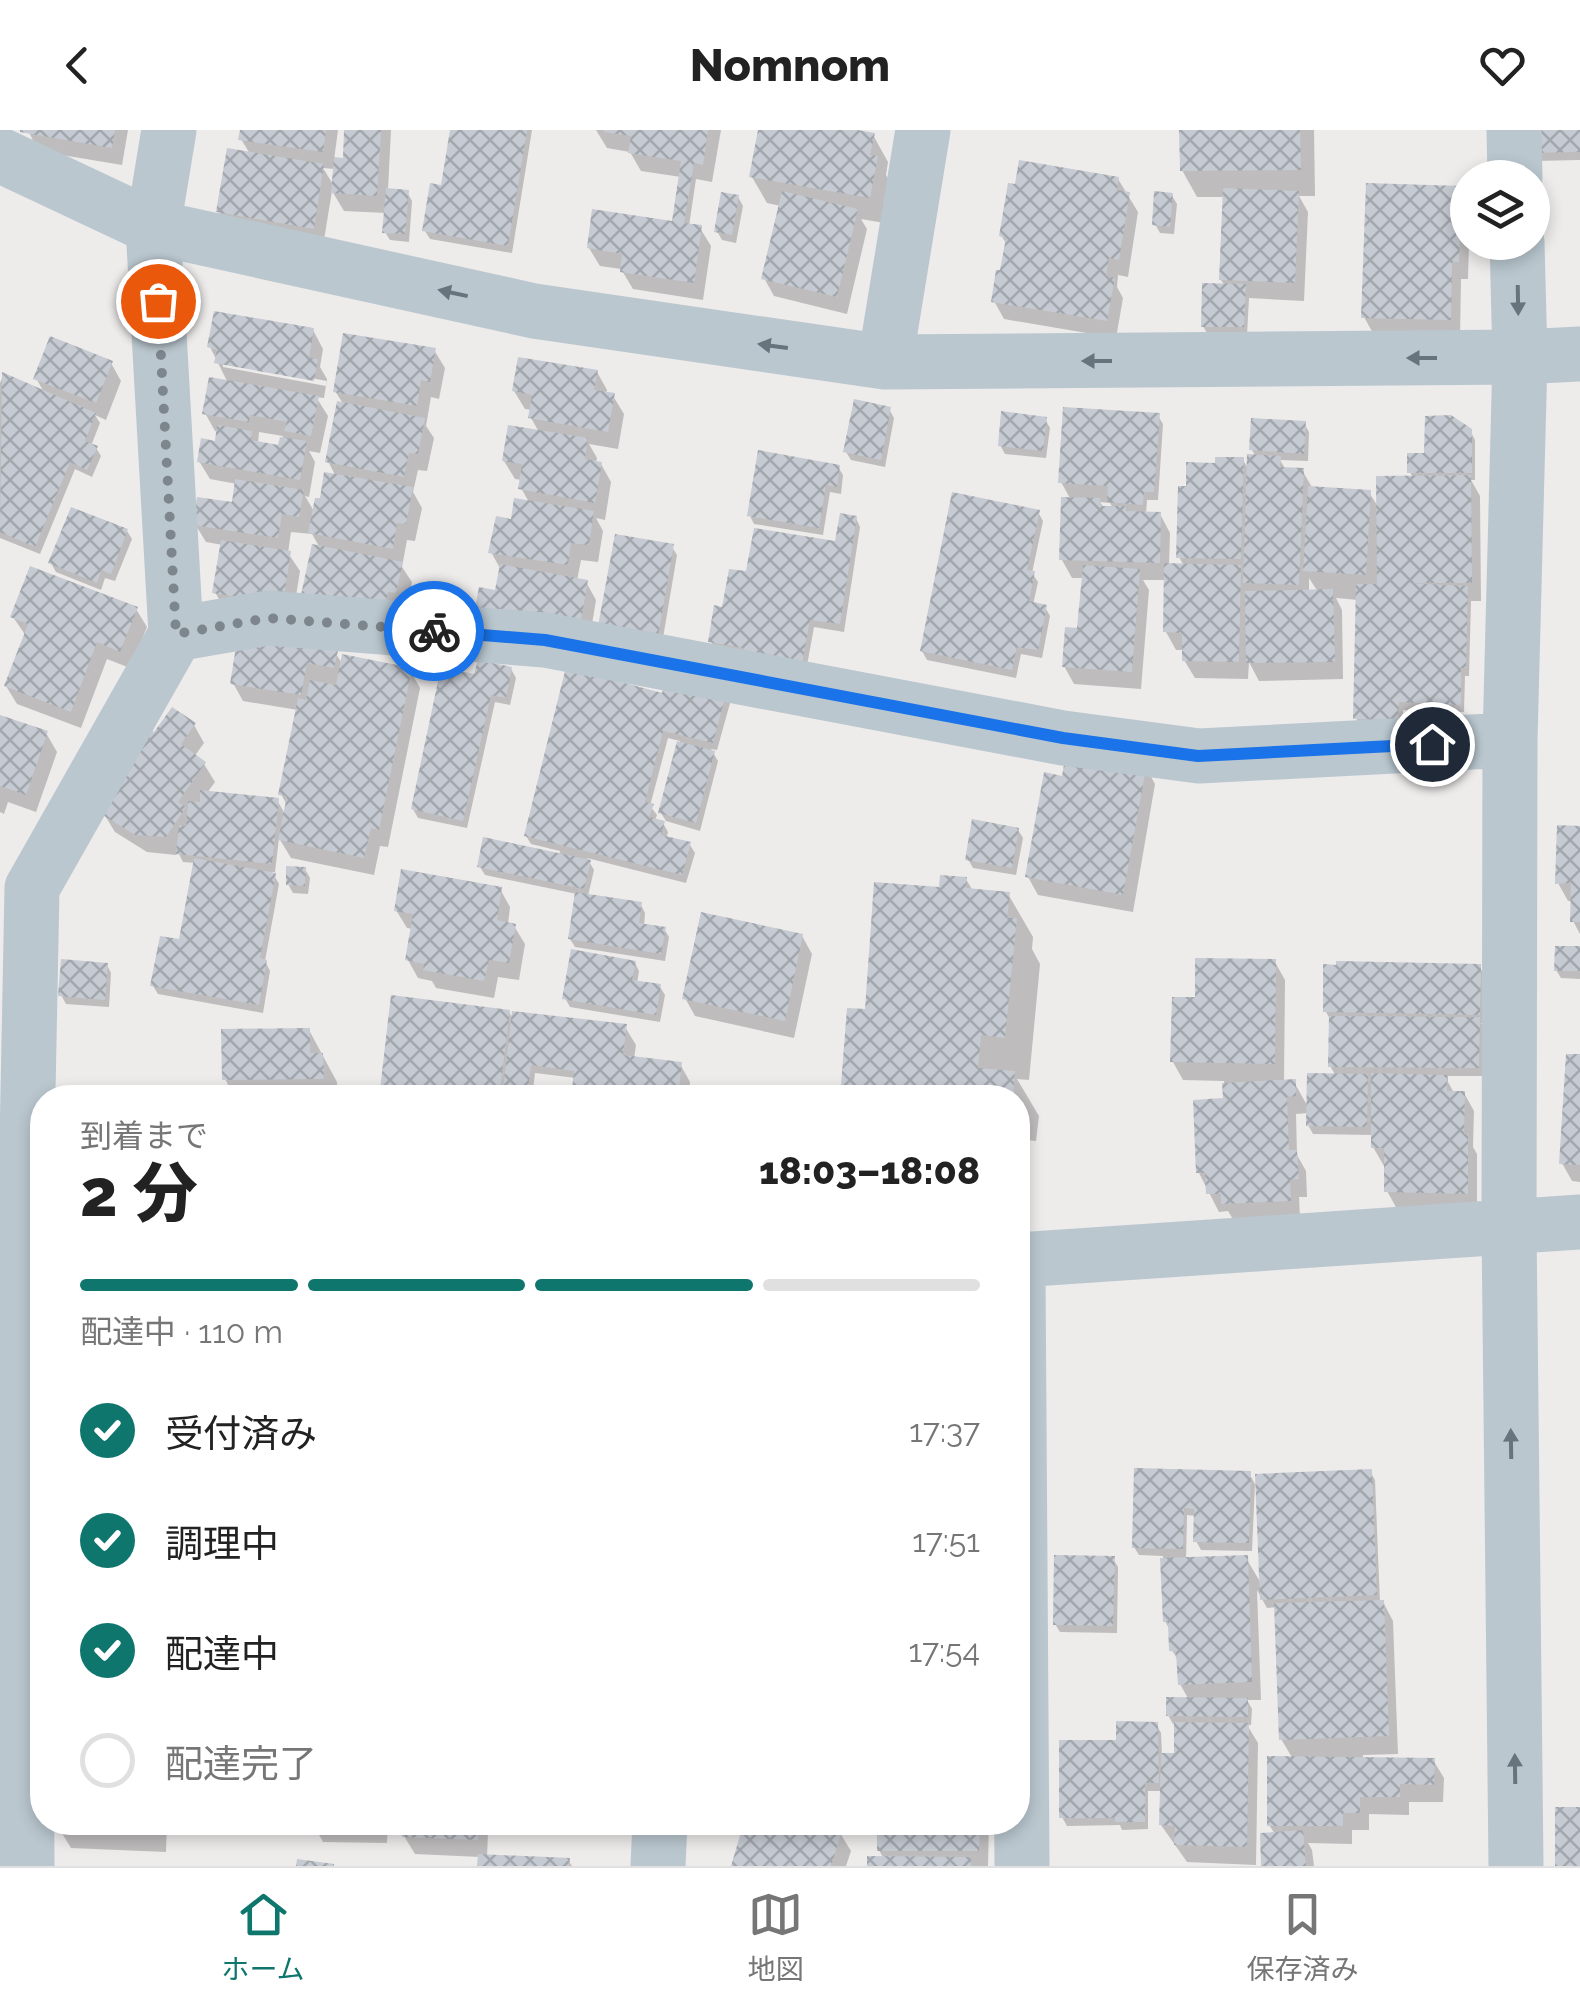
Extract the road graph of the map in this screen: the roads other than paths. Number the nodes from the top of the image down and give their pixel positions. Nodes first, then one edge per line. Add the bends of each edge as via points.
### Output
1 (169, 130) edge
2 (923, 130) edge
3 (1514, 130) edge
4 (0, 154) edge
5 (1515, 160) edge
6 (153, 227) junction
7 (1517, 260) edge
8 (1580, 354) edge
9 (1520, 357) junction
10 (885, 362) junction
11 (176, 634) junction
12 (1510, 740) junction
13 (16, 888) edge
14 (1580, 1222) edge
15 (1508, 1226) junction
16 (1030, 1259) edge
17 (22, 1297) edge
18 (659, 1835) edge
19 (1022, 1835) edge
20 (26, 1866) edge
21 (658, 1866) edge
22 (1022, 1866) edge
23 (1516, 1866) edge

1 - 6 street
2 - 10 street
3 - 5 street
4 - 6 street
10 -> 6 street via 534,311
6 - 11 street
7 -> 9 street
8 - 9 street
9 -> 10 street
9 - 12 street
11 - 12 street via 268,618 545,640 1063,738 1198,756
11 - 13 street
12 - 15 street
13 - 17 street
14 - 15 street
15 - 16 street
23 -> 15 street
17 - 20 street
18 - 21 street
19 - 22 street

